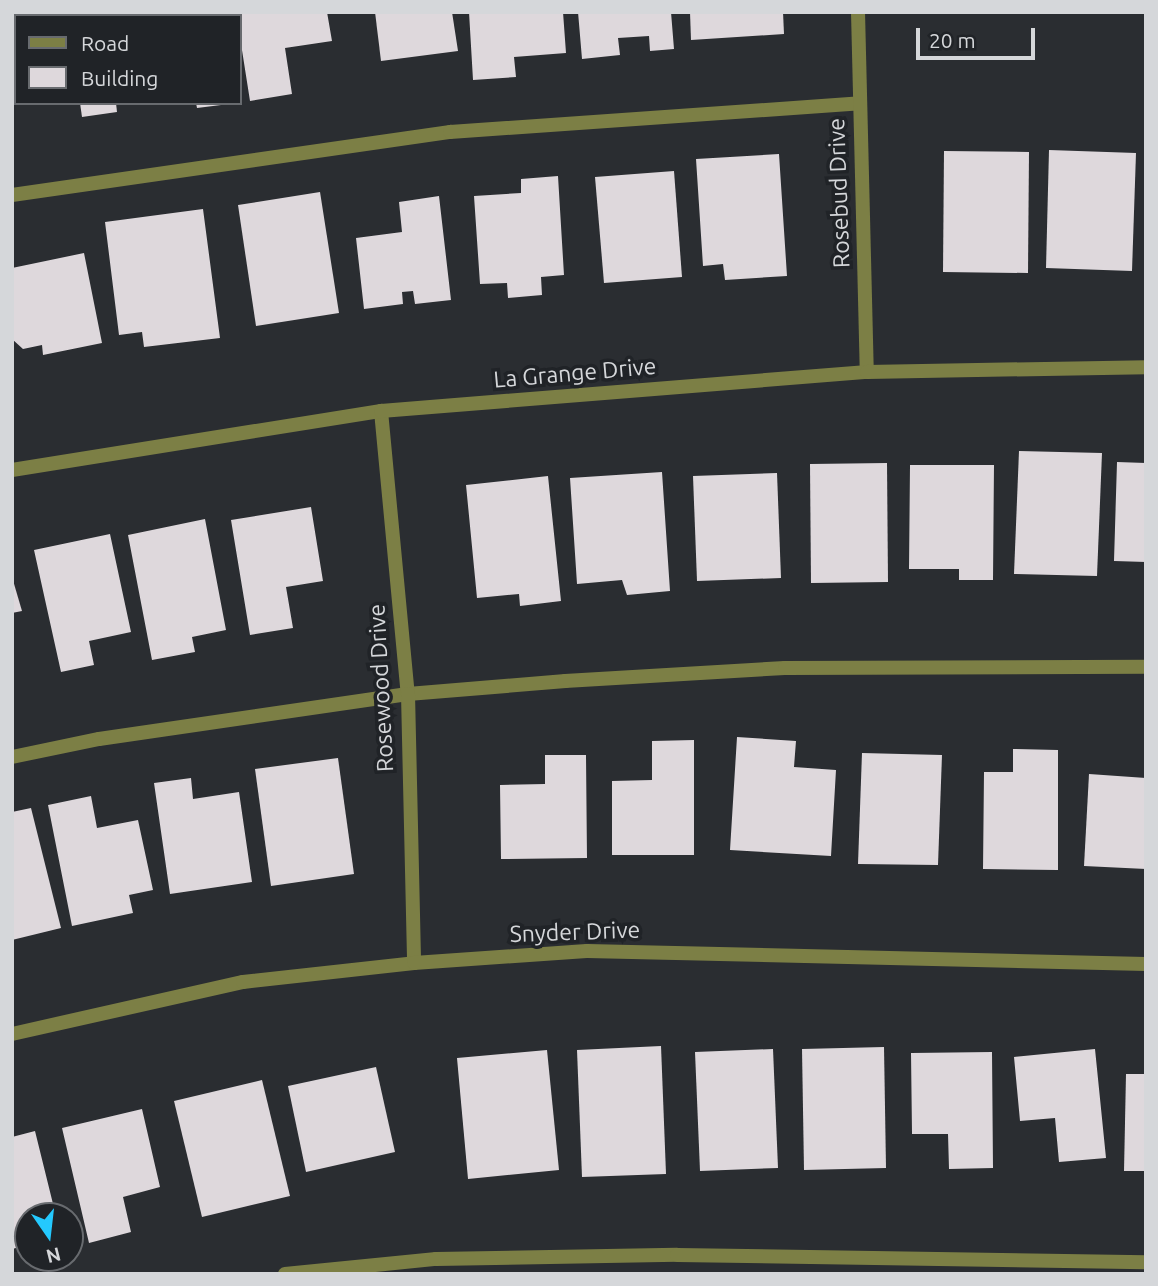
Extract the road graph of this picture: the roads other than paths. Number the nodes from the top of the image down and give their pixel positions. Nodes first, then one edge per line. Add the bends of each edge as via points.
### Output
1 (858, 12) edge
2 (860, 103) junction
3 (12, 195) edge
4 (1146, 367) edge
5 (867, 373) junction
6 (381, 411) junction
7 (12, 470) edge
8 (1146, 667) edge
9 (408, 694) junction
10 (12, 757) edge
11 (414, 963) junction
12 (1146, 964) edge
13 (12, 1034) edge
14 (1146, 1262) edge
15 (285, 1274) edge

1 - 2 street, Rosebud Drive
2 - 3 street via 450,132
2 - 5 street, Rosebud Drive
4 - 5 street, La Grange Drive
5 - 6 street, La Grange Drive
6 - 7 street, La Grange Drive
6 - 9 street, Rosewood Drive
8 - 9 street via 785,668
9 - 10 street via 100,739
9 - 11 street, Rosewood Drive
11 - 12 street, Snyder Drive via 587,951
11 - 13 street, Snyder Drive via 243,982
14 - 15 street via 677,1255 436,1259

